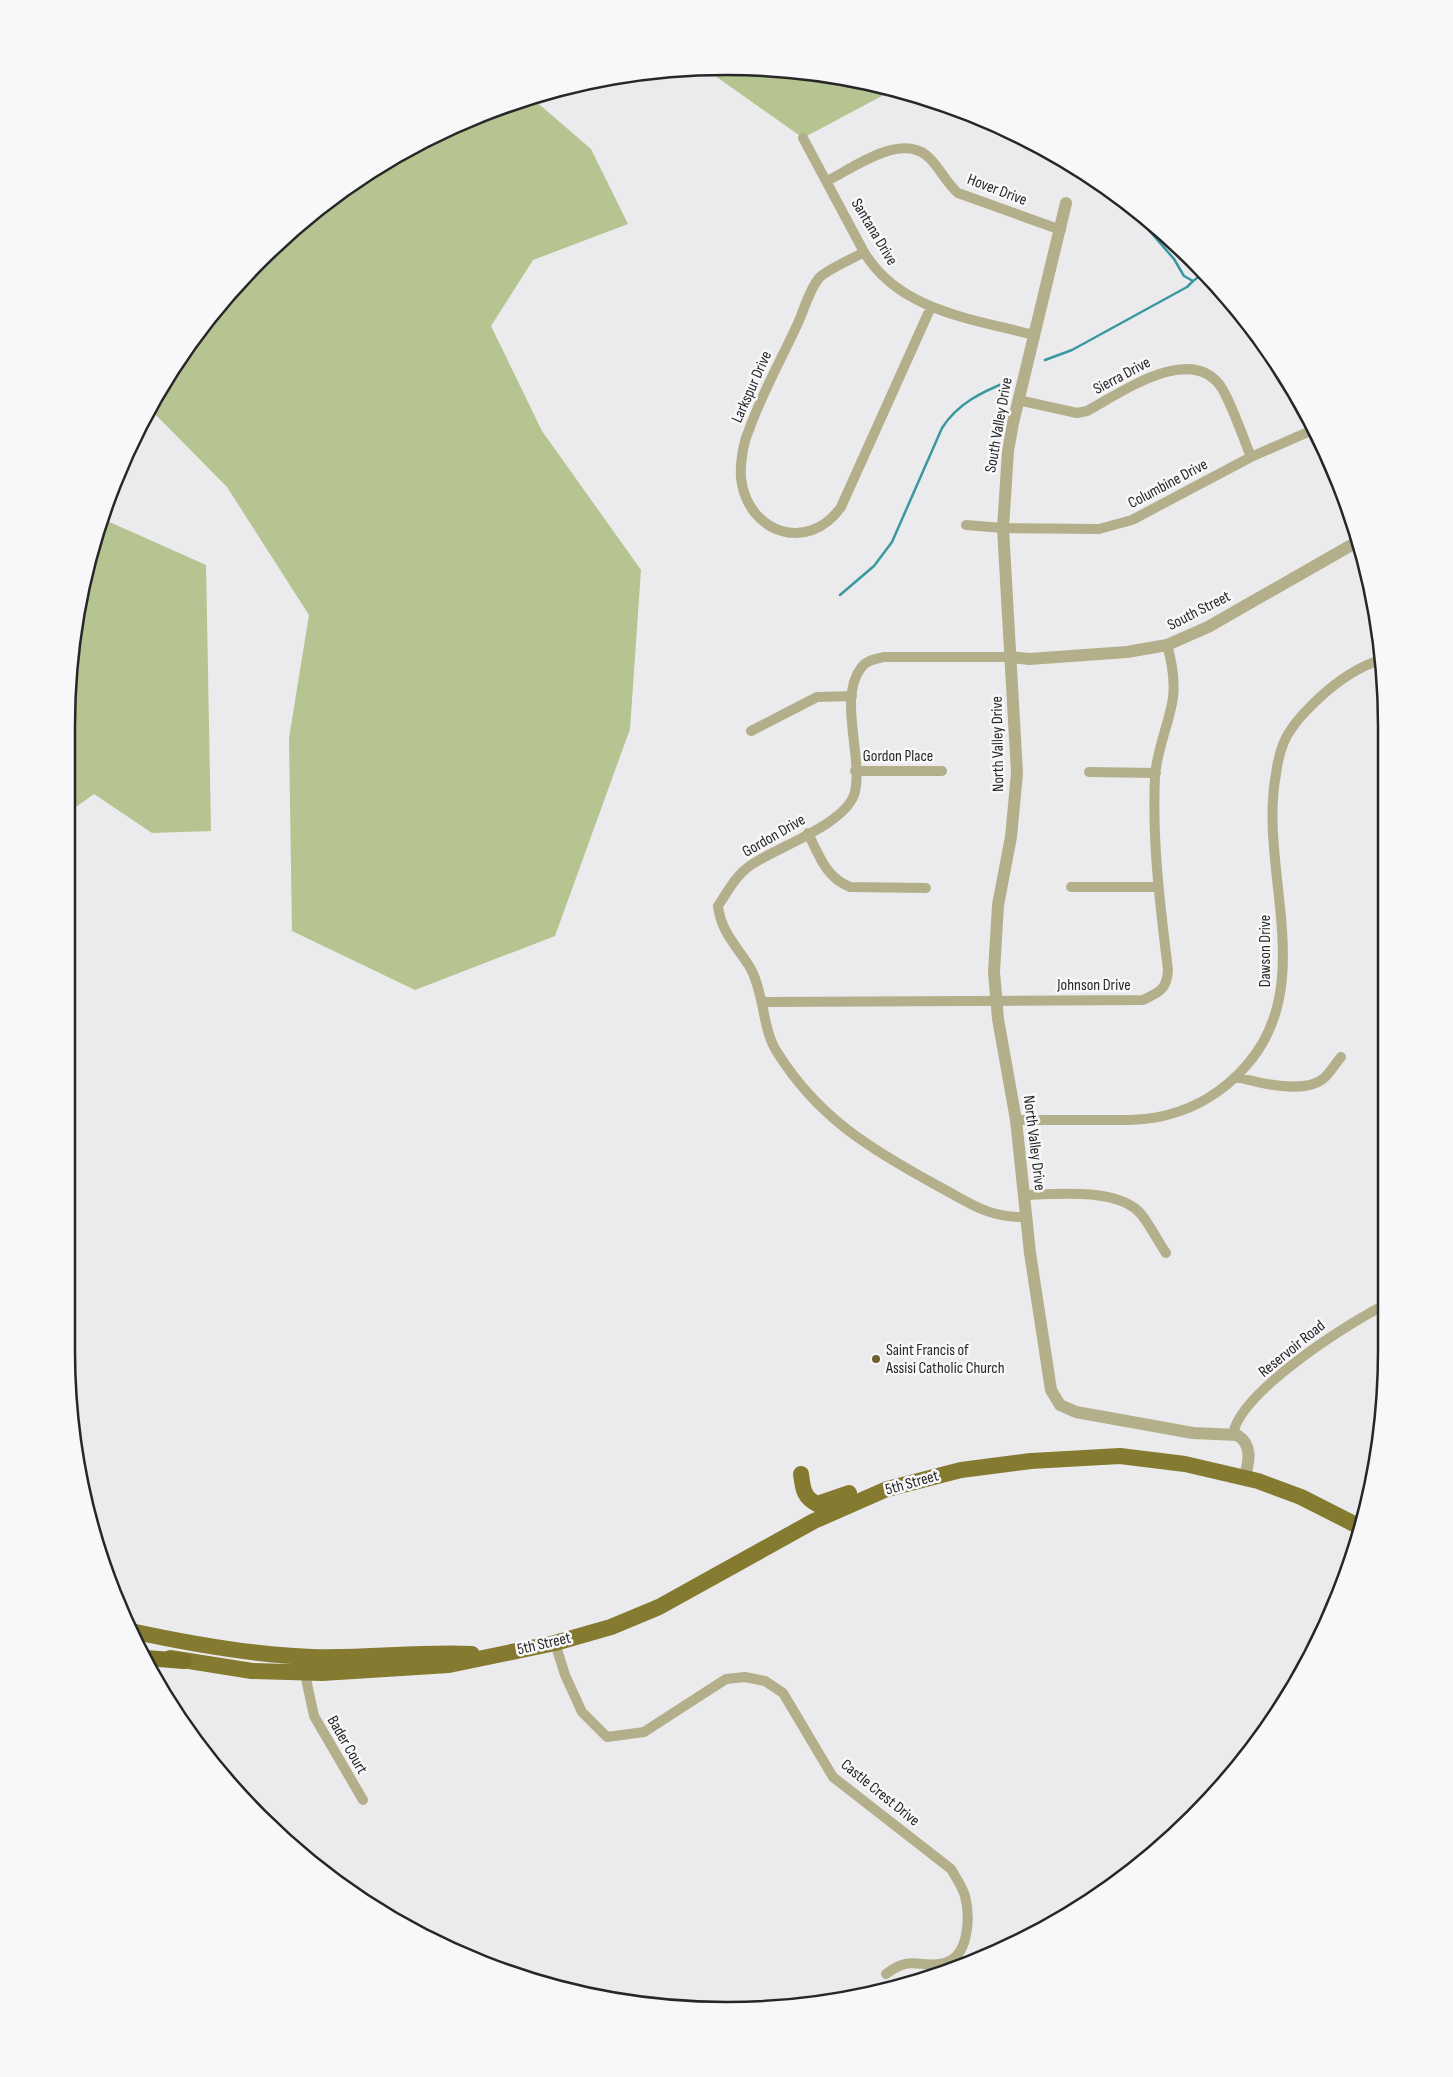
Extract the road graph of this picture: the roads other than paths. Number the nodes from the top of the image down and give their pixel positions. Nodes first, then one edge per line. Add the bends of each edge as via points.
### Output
1 (803, 138) dead end
2 (827, 181) junction
3 (1066, 203) dead end
4 (1061, 230) junction
5 (864, 252) junction
6 (931, 307) junction
7 (1034, 336) junction
8 (1018, 400) junction
9 (1308, 432) edge
10 (1251, 457) junction
11 (966, 525) dead end
12 (1003, 528) junction
13 (1352, 545) edge
14 (1167, 645) junction
15 (1012, 657) junction
16 (1375, 663) edge
17 (852, 696) junction
18 (751, 730) dead end
19 (855, 771) junction
20 (942, 771) dead end
21 (1089, 772) dead end
22 (1156, 772) junction
23 (808, 834) junction
24 (1071, 887) dead end
25 (1158, 887) junction
26 (926, 888) dead end
27 (996, 1000) junction
28 (764, 1002) junction
29 (1341, 1057) dead end
30 (1237, 1076) junction
31 (1016, 1120) junction
32 (1024, 1195) junction
33 (1026, 1217) junction
34 (1166, 1253) dead end
35 (1378, 1309) edge
36 (1233, 1434) junction
37 (801, 1474) dead end
38 (1245, 1477) junction
39 (895, 1486) junction
40 (1354, 1524) edge
41 (137, 1627) edge
42 (139, 1633) edge
43 (153, 1636) junction
44 (555, 1643) junction
45 (150, 1654) edge
46 (425, 1655) junction
47 (487, 1655) junction
48 (299, 1656) junction
49 (163, 1657) junction
50 (153, 1659) edge
51 (184, 1661) junction
52 (305, 1674) junction
53 (363, 1800) dead end
54 (886, 1974) dead end

1 - 2 street, Santana Drive
2 - 4 street, Hover Drive via 886,151 914,148 927,156 958,193
2 - 5 street, Santana Drive
3 - 4 street, South Valley Drive
4 - 7 street, South Valley Drive
5 - 6 street, Santana Drive via 874,269 890,284
5 - 6 street, Larkspur Drive via 819,278 748,431 742,480 750,508 764,523 799,534 821,527 834,516
6 - 7 street, Santana Drive
7 - 8 street, South Valley Drive
8 - 10 street, Sierra Drive via 1077,413 1088,411 1159,373 1178,368 1195,370 1210,377 1222,389
8 - 12 street, South Valley Drive via 1008,451
9 - 10 street, Columbine Drive
10 - 12 street, Columbine Drive via 1132,520 1099,529
11 - 12 street, Columbine Drive
12 - 15 street, South Valley Drive
13 - 14 street, South Street via 1208,628
14 - 15 street, South Street via 1127,652 1029,659
14 - 22 street, Johnson Drive via 1174,676 1173,698
15 - 17 street, Gordon Drive via 884,657 868,661 861,668
15 - 27 street, North Valley Drive via 1017,773 1013,823 995,938
16 - 30 street, Dawson Drive via 1346,676 1331,688 1296,723 1282,749 1274,782 1271,820 1280,904 1280,992 1265,1040
17 - 18 street via 817,697
17 - 19 street, Gordon Drive
19 - 20 street, Gordon Place
19 - 23 street, Gordon Drive via 855,792 847,809
21 - 22 street
22 - 25 street, Johnson Drive via 1154,818
23 - 26 street via 828,873 839,883 850,887
23 - 28 street, Gordon Drive via 750,865 737,876 718,906 724,932 751,970
24 - 25 street
25 - 27 street, Johnson Drive via 1168,970 1167,982 1158,992 1143,1000
27 - 28 street, Johnson Drive
27 - 31 street, North Valley Drive
28 - 33 street, Gordon Drive via 767,1030 775,1050 814,1101 852,1136 985,1212 1004,1218
29 - 30 street via 1323,1079 1308,1086 1280,1087
30 - 31 street, Dawson Drive via 1209,1098 1165,1116 1130,1120
31 - 32 street, North Valley Drive
32 - 33 street, North Valley Drive
32 - 34 street via 1111,1197 1138,1211
33 - 36 street, North Valley Drive via 1052,1390 1060,1404 1076,1412 1193,1433
35 - 36 street, Reservoir Road via 1325,1339 1289,1368 1240,1416
36 - 38 street via 1240,1437 1248,1448
37 - 39 main road via 808,1500 816,1504 859,1489
38 - 39 main road, 5th Street via 1160,1460 1092,1456 990,1465
38 - 40 main road, 5th Street via 1300,1497
39 - 44 main road, 5th Street via 814,1521 659,1607 611,1627
41 - 43 main road
42 - 43 main road, 5th Street
43 - 48 main road, 5th Street via 236,1650
44 - 47 main road, 5th Street
44 - 54 street, Castle Crest Drive via 582,1712 607,1738 644,1732 716,1685 736,1677 765,1681 782,1693 833,1777 950,1869 960,1883 965,1897 967,1926 962,1947 954,1957 946,1963 899,1964
45 - 49 main road, 5th Street
46 - 47 main road, 5th Street
46 - 48 main road, 5th Street
46 - 52 main road via 381,1664 315,1667
47 - 52 main road, 5th Street via 449,1665
48 - 49 main road via 293,1662 277,1664
49 - 51 main road, 5th Street
50 - 51 highway
51 - 52 main road, 5th Street via 252,1671
52 - 53 street, Bader Court via 314,1716

